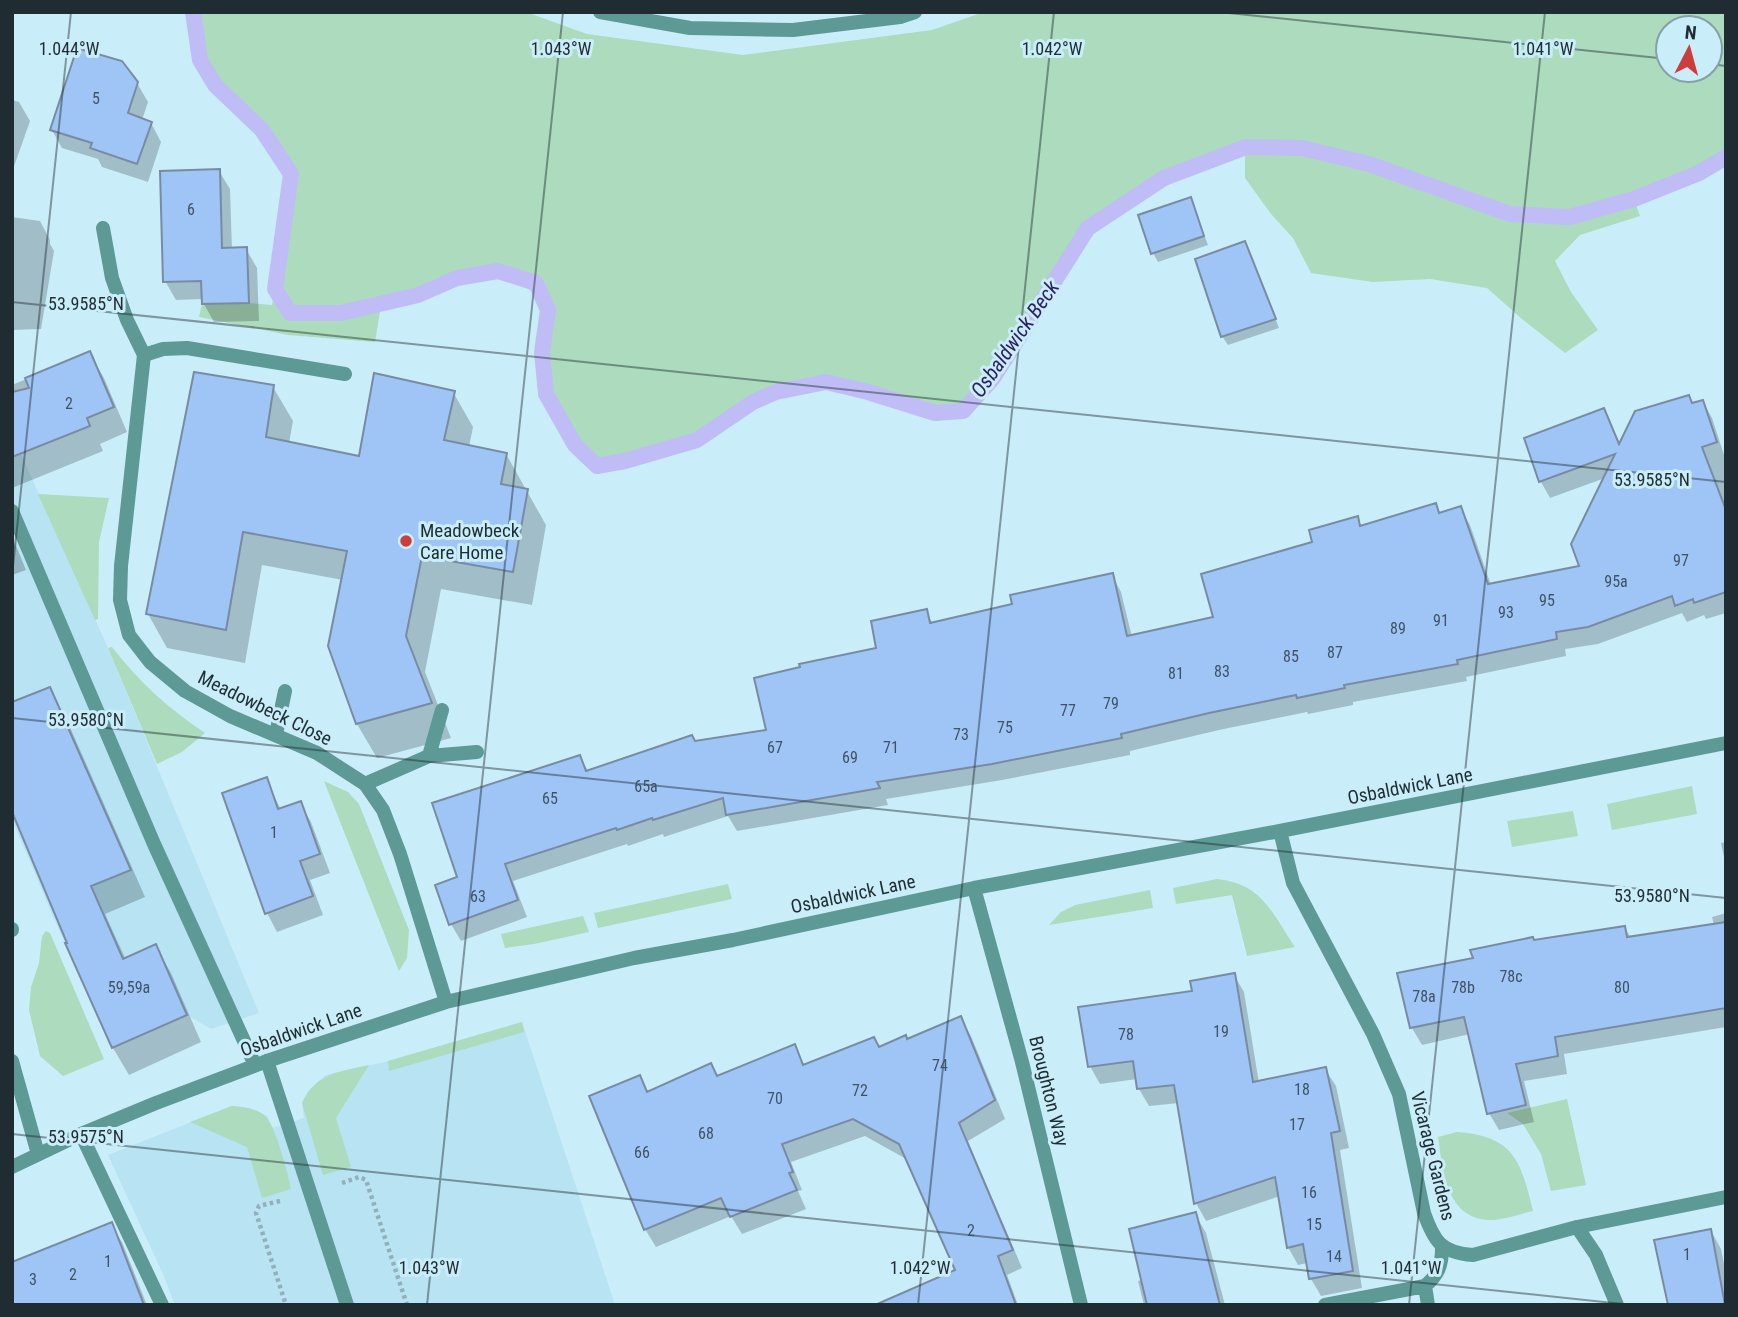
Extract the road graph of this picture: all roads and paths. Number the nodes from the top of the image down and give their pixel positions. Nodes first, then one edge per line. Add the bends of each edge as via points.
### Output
1 (600, 12) edge
2 (915, 12) edge
3 (103, 228) dead end
4 (144, 355) junction
5 (345, 374) dead end
6 (12, 511) edge
7 (285, 691) dead end
8 (442, 710) dead end
9 (276, 734) junction
10 (1726, 743) edge
11 (477, 752) dead end
12 (429, 756) junction
13 (366, 784) junction
14 (1280, 831) junction
15 (974, 888) junction
16 (446, 1002) junction
17 (12, 1061) edge
18 (261, 1063) junction
19 (81, 1134) junction
20 (38, 1154) junction
21 (12, 1167) edge
22 (1726, 1197) edge
23 (1577, 1227) junction
24 (1442, 1248) junction
25 (1424, 1286) junction
26 (162, 1305) edge
27 (347, 1305) edge
28 (1081, 1305) edge
29 (1325, 1305) edge
30 (1428, 1305) edge
31 (1617, 1305) edge

1 - 2 street via 690,28 793,30
3 - 4 street via 112,278
4 - 5 street via 187,348
4 - 9 street, Meadowbeck Close via 121,566 120,600 129,635 149,662 185,691
6 - 18 street via 154,844
7 - 9 street
8 - 12 street
9 - 13 street, Meadowbeck Close
10 - 14 street, Osbaldwick Lane
11 - 12 street
12 - 13 street
13 - 16 street, Meadowbeck Close via 383,810 400,854
14 - 15 street, Osbaldwick Lane
14 - 24 street, Vicarage Gardens via 1293,883 1373,1034 1399,1094 1424,1213
15 - 16 street, Osbaldwick Lane
15 - 28 street, Broughton Way
16 - 18 street, Osbaldwick Lane
17 - 20 street
18 - 19 street, Osbaldwick Lane
18 - 27 street
19 - 20 street, Osbaldwick Lane
19 - 26 street
20 - 21 street, Osbaldwick Lane
22 - 23 street, Vicarage Gardens
23 - 24 street, Vicarage Gardens via 1473,1255
23 - 31 street via 1596,1255
24 - 25 street via 1442,1263
25 - 29 street
25 - 30 street

